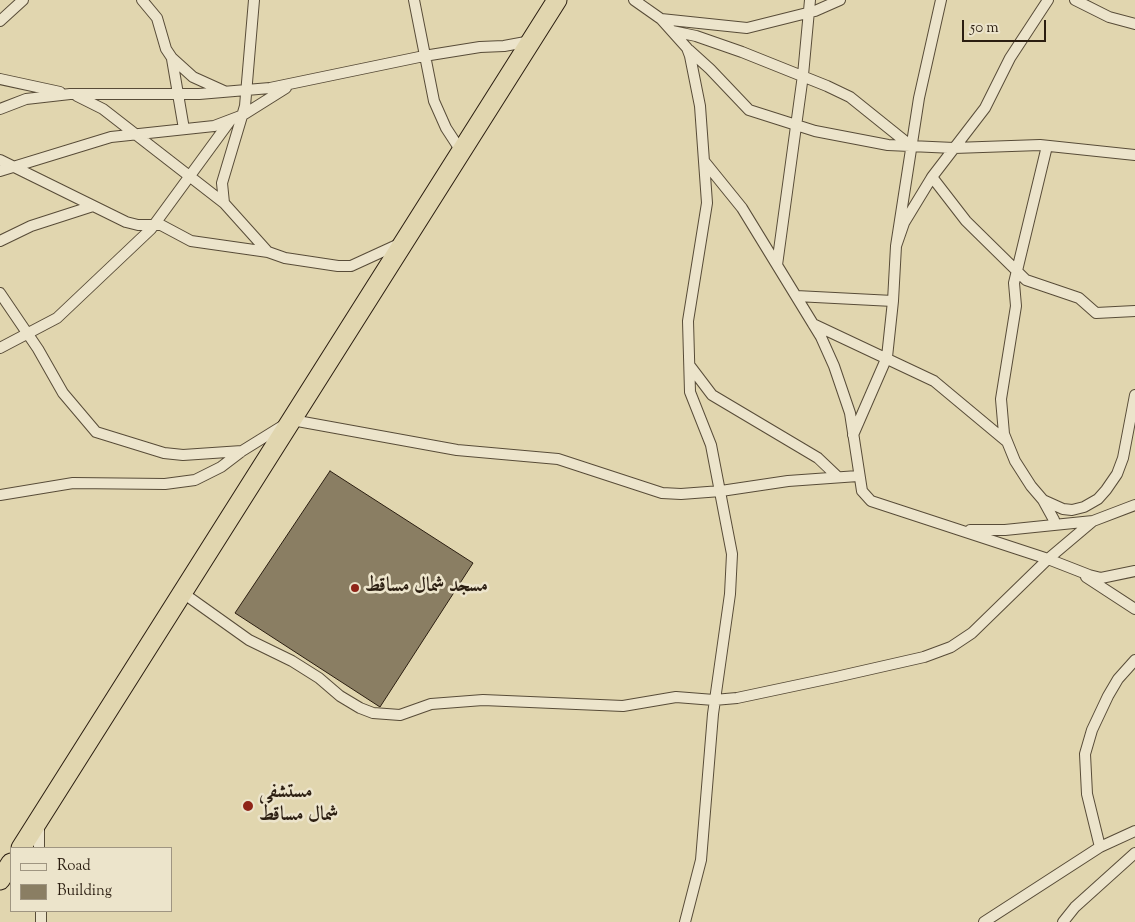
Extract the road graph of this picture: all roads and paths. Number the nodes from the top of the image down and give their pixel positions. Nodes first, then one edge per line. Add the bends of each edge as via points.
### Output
1 (23, 0) edge
2 (142, 0) edge
3 (254, 0) edge
4 (414, 0) edge
5 (557, 0) edge
6 (634, 0) edge
7 (810, 0) edge
8 (840, 0) edge
9 (940, 0) edge
10 (1048, 0) edge
11 (1075, 0) edge
12 (809, 12) junction
13 (661, 19) junction
14 (0, 20) edge
15 (1135, 24) edge
16 (672, 31) junction
17 (531, 40) junction
18 (687, 48) junction
19 (424, 56) junction
20 (172, 58) junction
21 (803, 75) junction
22 (0, 79) edge
23 (292, 85) junction
24 (247, 89) junction
25 (226, 91) junction
26 (70, 94) junction
27 (177, 94) junction
28 (0, 109) edge
29 (242, 115) junction
30 (230, 121) junction
31 (796, 125) junction
32 (184, 129) junction
33 (135, 134) junction
34 (911, 146) junction
35 (1047, 146) junction
36 (954, 148) junction
37 (461, 151) junction
38 (1135, 155) edge
39 (0, 160) edge
40 (704, 160) junction
41 (16, 166) junction
42 (0, 171) edge
43 (191, 177) junction
44 (932, 177) junction
45 (224, 203) junction
46 (93, 206) junction
47 (155, 225) junction
48 (0, 241) edge
49 (403, 243) junction
50 (896, 246) junction
51 (268, 252) junction
52 (777, 265) junction
53 (1016, 272) junction
54 (0, 293) edge
55 (796, 296) junction
56 (892, 301) junction
57 (1135, 311) edge
58 (813, 324) junction
59 (28, 333) junction
60 (0, 348) edge
61 (886, 359) junction
62 (689, 366) junction
63 (1135, 395) edge
64 (292, 420) junction
65 (853, 435) junction
66 (1007, 442) junction
67 (242, 451) junction
68 (858, 476) junction
69 (838, 477) junction
70 (721, 491) junction
71 (0, 495) edge
72 (1043, 500) junction
73 (1135, 504) edge
74 (1072, 510) junction
75 (1093, 521) junction
76 (1050, 523) junction
77 (959, 530) junction
78 (1048, 559) junction
79 (1077, 571) junction
80 (1135, 571) edge
81 (184, 593) junction
82 (1135, 609) edge
83 (1135, 660) edge
84 (714, 700) junction
85 (39, 820) junction
86 (1135, 830) edge
87 (21, 847) edge
88 (39, 847) edge
89 (1100, 847) junction
90 (1135, 854) edge
91 (10, 865) edge
92 (0, 880) edge
93 (685, 922) edge
94 (984, 922) edge
95 (1063, 922) edge

1 - 14 street
2 - 20 street via 158,18 166,49
3 - 24 street
4 - 19 street
5 - 17 highway
6 - 13 street
7 - 12 street
8 - 12 street
9 - 34 street
10 - 36 street via 1010,58 985,108
11 - 15 street via 1109,17
12 - 13 street via 747,28
12 - 21 street
13 - 16 street
16 - 18 street
16 - 21 street via 696,36
17 - 19 street
17 - 37 highway
18 - 31 street via 749,110
18 - 40 street via 700,106
19 - 23 street
19 - 37 street via 436,109
20 - 25 street via 193,77
20 - 27 street
21 - 31 street
21 - 34 street via 850,97
22 - 26 street
23 - 24 street
23 - 29 street
24 - 25 street
24 - 29 street
25 - 27 street
26 - 27 street
26 - 28 street via 26,99
26 - 33 street via 103,110
27 - 32 street
29 - 30 street
29 - 45 street via 222,183
30 - 32 street
30 - 43 street
31 - 34 street via 873,143
31 - 52 street
32 - 33 street
33 - 41 street via 111,137
33 - 43 street
34 - 36 street
34 - 50 street
35 - 36 street
35 - 38 street
35 - 53 street
36 - 44 street
37 - 49 highway
39 - 41 street
40 - 52 street via 742,208
40 - 62 street via 707,204 688,321
41 - 42 street
41 - 46 street
43 - 45 street
43 - 47 street
44 - 50 street via 904,223
44 - 53 street via 966,221
45 - 51 street
46 - 47 street via 126,222
46 - 48 street via 31,226
47 - 51 street via 170,229 191,242
47 - 59 street via 57,318
49 - 51 street via 351,266 285,258
49 - 64 highway
50 - 56 street
52 - 55 street
53 - 57 street via 1038,286 1079,298 1096,313
53 - 66 street via 1015,315 1001,400
54 - 59 street
55 - 56 street
55 - 58 street
56 - 61 street
58 - 61 street
58 - 65 street via 834,366 850,413
59 - 60 street
59 - 67 street via 62,393 96,432 164,453
61 - 65 street
61 - 66 street via 942,386
62 - 69 street via 712,395 818,458
62 - 70 street via 691,397 711,445
63 - 74 street via 1127,442 1116,474 1098,500
64 - 67 street
64 - 70 street via 457,450 558,460 662,492
64 - 81 highway
65 - 68 street
66 - 72 street via 1015,461
67 - 71 street via 221,467 194,480 165,484 73,483
68 - 69 street
68 - 77 street via 862,491 871,501
69 - 70 street via 788,480
70 - 84 street via 732,554 732,574
72 - 74 street
72 - 76 street
73 - 75 street
74 - 76 street
75 - 76 street
75 - 78 street
76 - 77 street via 1005,530
77 - 78 street
78 - 79 street
78 - 84 street via 972,633 951,647 924,657 836,677
79 - 80 street via 1101,578
79 - 82 street
81 - 84 street via 249,640 292,661 340,696 373,713 400,715 431,704 483,700 623,706 676,697
81 - 85 highway
83 - 89 street via 1108,696 1085,754 1087,794
84 - 93 street via 701,860
85 - 87 highway
85 - 88 street
86 - 89 street
89 - 94 street
90 - 95 street via 1075,907
91 - 92 highway

